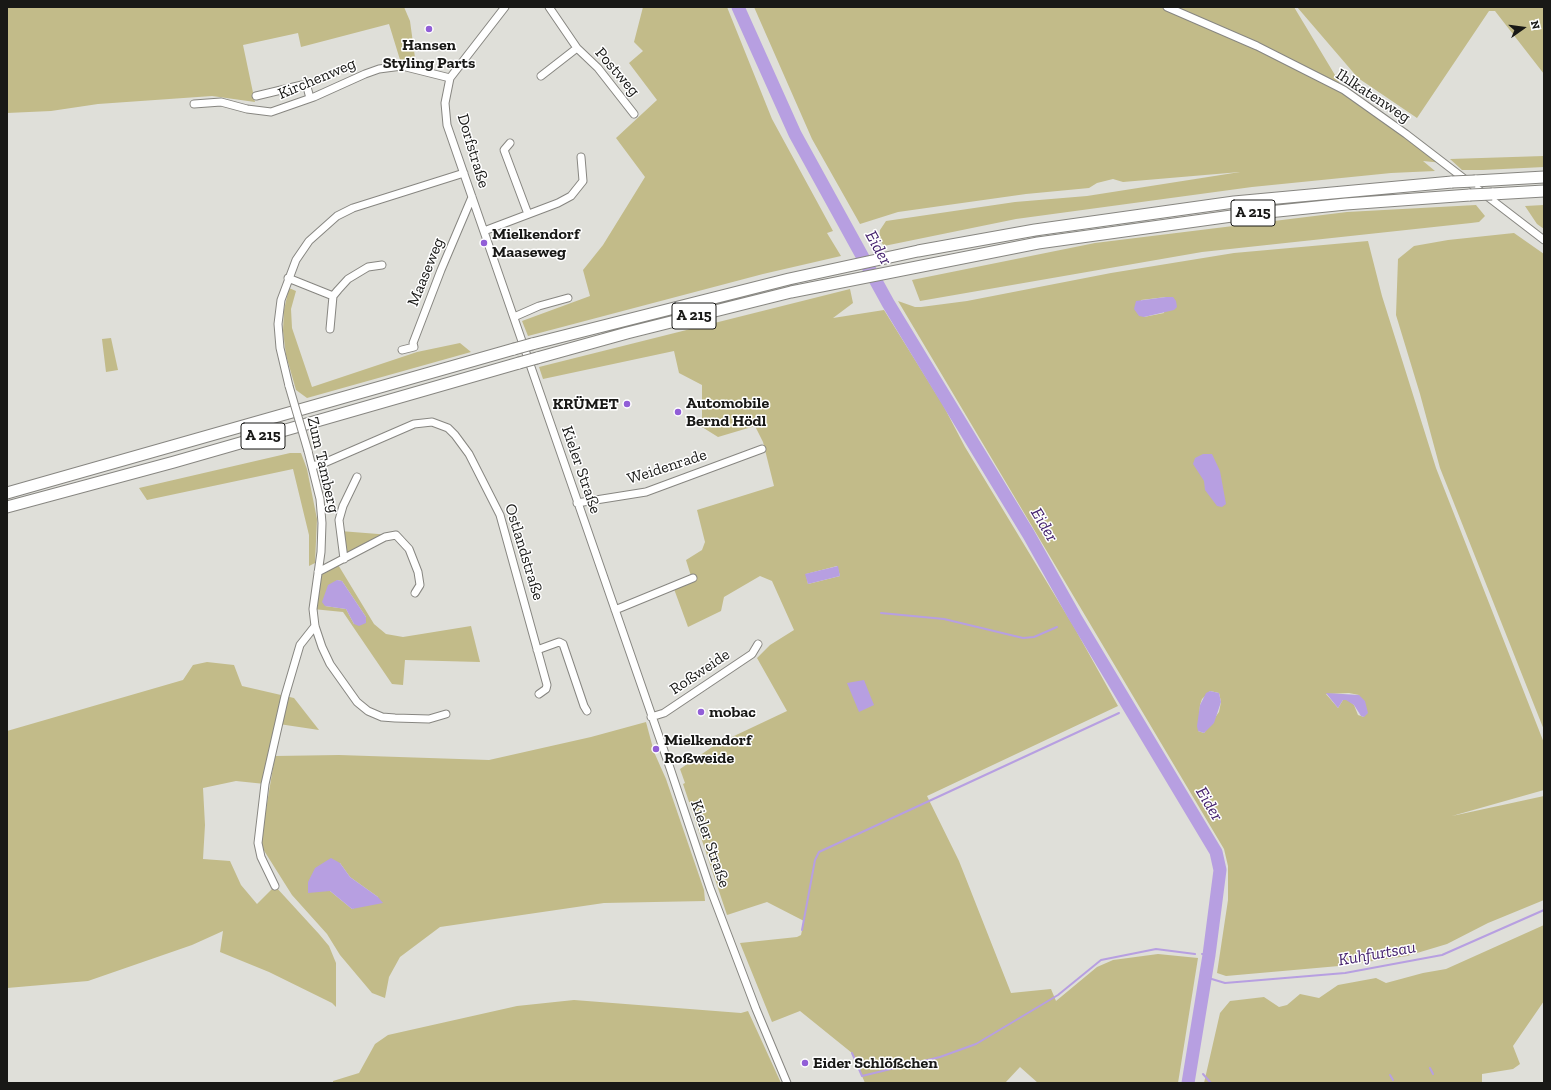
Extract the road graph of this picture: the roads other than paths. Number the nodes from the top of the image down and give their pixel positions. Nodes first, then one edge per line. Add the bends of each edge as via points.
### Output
1 (505, 7) edge
2 (549, 7) edge
3 (1168, 7) edge
4 (577, 48) junction
5 (541, 76) dead end
6 (450, 78) junction
7 (256, 96) dead end
8 (310, 98) junction
9 (194, 104) dead end
10 (634, 114) dead end
11 (510, 143) dead end
12 (582, 157) dead end
13 (464, 173) junction
14 (1544, 177) edge
15 (1544, 191) edge
16 (472, 197) junction
17 (528, 214) junction
18 (483, 228) junction
19 (1544, 240) edge
20 (382, 265) dead end
21 (288, 278) junction
22 (333, 296) junction
23 (568, 298) dead end
24 (514, 317) junction
25 (330, 329) dead end
26 (402, 350) dead end
27 (762, 449) dead end
28 (312, 466) junction
29 (357, 478) dead end
30 (7, 493) edge
31 (578, 503) junction
32 (7, 507) edge
33 (344, 559) junction
34 (318, 572) junction
35 (693, 578) dead end
36 (416, 593) dead end
37 (615, 610) junction
38 (315, 626) junction
39 (758, 644) dead end
40 (537, 650) junction
41 (539, 694) dead end
42 (587, 711) dead end
43 (446, 714) dead end
44 (651, 717) junction
45 (275, 886) dead end
46 (787, 1083) edge

1 - 6 street, Dorfstraße
2 - 4 street, Postweg
3 - 19 street, Ihlkatenweg via 1257,46 1344,90
4 - 5 street, Postweg
4 - 10 street, Postweg via 598,68
6 - 8 street, Kirchenweg via 402,66 379,69
6 - 13 street, Dorfstraße via 445,103 447,125
7 - 8 street via 302,85 307,87
8 - 9 street, Kirchenweg via 271,112 221,102
11 - 17 street via 504,150
12 - 17 street via 583,181 577,190 558,203
13 - 16 street, Dorfstraße
13 - 21 street, Zum Tamberg via 374,200 337,216 309,241
14 - 30 highway, A 215, bridge via 1338,191 1174,209 1035,230 845,266 716,296 532,344
15 - 32 highway, A 215, bridge via 1346,204 1175,223 1038,243 853,279 720,309 519,362 174,462
16 - 18 street, Dorfstraße
16 - 26 street, Maaseweg via 440,270 413,343 414,347
17 - 18 street
18 - 24 street, Kieler Straße
20 - 22 street via 368,267 354,275
21 - 22 street
21 - 28 street, Zum Tamberg, bridge via 281,300 278,324 280,348
22 - 25 street
23 - 24 street via 539,306
24 - 31 street, Kieler Straße
27 - 31 street, Weidenrade via 646,492
28 - 34 street, Zum Tamberg via 320,499 322,523
28 - 40 street, Ostlandstraße via 414,424 432,422 448,428 468,454 500,515
29 - 33 street via 339,520
31 - 37 street, Kieler Straße
33 - 34 street
33 - 36 street via 384,537 396,536 406,545 414,560 420,585
34 - 38 street, Zum Tamberg via 313,609
35 - 37 street
37 - 44 street, Kieler Straße
38 - 43 street, Zum Tamberg via 330,664 357,702 368,711 395,718 429,719
38 - 45 street via 300,645 285,696 265,784 258,843 261,857
39 - 44 street, Roßweide via 752,654 664,713
40 - 41 street, Ostlandstraße via 547,684 546,689
40 - 42 street via 559,642 563,644
44 - 46 street, Kieler Straße via 710,888

